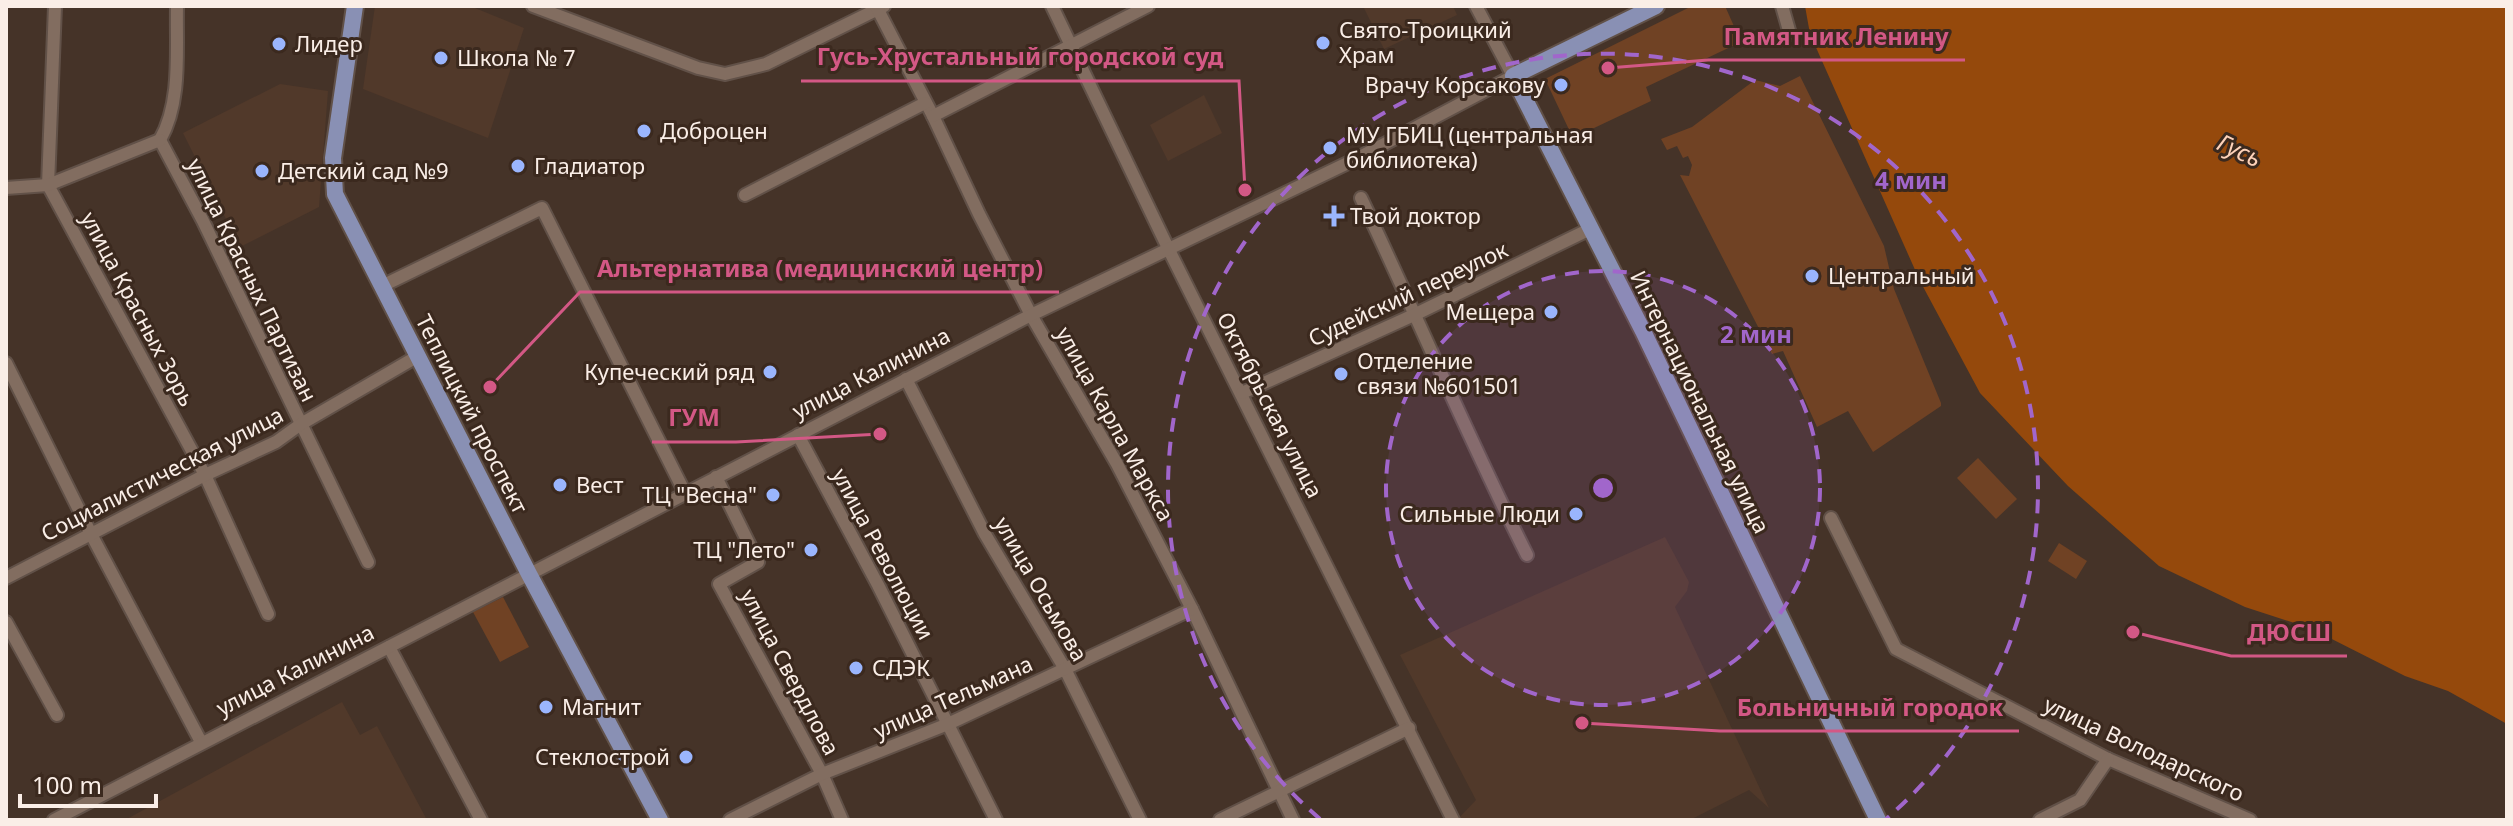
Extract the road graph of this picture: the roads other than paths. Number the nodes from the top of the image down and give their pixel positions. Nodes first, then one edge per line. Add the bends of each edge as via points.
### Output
1 (55, 6) edge
2 (177, 6) edge
3 (355, 6) edge
4 (533, 6) edge
5 (1052, 6) edge
6 (1148, 6) edge
7 (1476, 6) edge
8 (1656, 6) edge
9 (1782, 6) edge
10 (879, 7) edge
11 (1790, 34) dead end
12 (1071, 45) junction
13 (1513, 76) junction
14 (925, 103) junction
15 (933, 116) junction
16 (160, 140) junction
17 (48, 185) junction
18 (6, 188) edge
19 (745, 195) dead end
20 (1361, 198) dead end
21 (1590, 229) junction
22 (1169, 250) junction
23 (382, 286) junction
24 (1416, 314) junction
25 (1031, 315) junction
26 (418, 356) junction
27 (6, 363) edge
28 (906, 379) junction
29 (1242, 393) junction
30 (301, 424) junction
31 (798, 435) junction
32 (205, 475) junction
33 (716, 477) junction
34 (685, 493) junction
35 (1831, 518) dead end
36 (91, 534) junction
37 (1527, 555) dead end
38 (368, 562) dead end
39 (529, 574) junction
40 (6, 578) edge
41 (1192, 609) junction
42 (268, 614) dead end
43 (6, 622) edge
44 (389, 647) junction
45 (1065, 669) junction
46 (57, 715) dead end
47 (948, 724) junction
48 (1409, 728) junction
49 (201, 742) junction
50 (2108, 759) junction
51 (822, 774) junction
52 (1278, 791) junction
53 (54, 820) edge
54 (481, 820) edge
55 (660, 820) edge
56 (730, 820) edge
57 (842, 820) edge
58 (996, 820) edge
59 (1140, 820) edge
60 (1220, 820) edge
61 (1293, 820) edge
62 (1453, 820) edge
63 (1878, 820) edge
64 (2040, 820) edge
65 (2250, 820) edge

1 - 17 street
2 - 16 street via 171,121
3 - 23 main road, Теплицкий проспект via 333,158 335,194
4 - 10 street via 725,74 766,64
5 - 12 street, Октябрьская улица
6 - 12 street
7 - 13 street, Интернациональная улица
8 - 13 main road, улица Калинина
9 - 11 street
10 - 14 street, улица Карла Маркса
12 - 15 street
12 - 22 street, Октябрьская улица
13 - 21 main road, Интернациональная улица
13 - 22 street, улица Калинина
14 - 15 street, улица Карла Маркса
14 - 19 street
15 - 25 street, улица Карла Маркса
16 - 17 street
16 - 30 street, улица Красных Партизан
17 - 18 street
17 - 32 street, улица Красных Зорь
20 - 24 street
21 - 24 street, Судейский переулок
21 - 63 main road, Интернациональная улица
22 - 25 street, улица Калинина
22 - 29 street, Октябрьская улица
23 - 26 main road, Теплицкий проспект
23 - 34 street via 542,208
24 - 29 street, Судейский переулок
24 - 37 street
25 - 28 street, улица Калинина
25 - 41 street, улица Карла Маркса
26 - 30 street, Социалистическая улица
26 - 39 main road, Теплицкий проспект
27 - 36 street
28 - 31 street, улица Калинина
28 - 45 street, улица Осьмова via 985,534
29 - 48 street, Октябрьская улица
30 - 32 street, Социалистическая улица via 276,442
30 - 38 street, улица Красных Партизан
31 - 33 street, улица Калинина
31 - 47 street, улица Революции
32 - 36 street, Социалистическая улица
32 - 42 street, улица Красных Зорь
33 - 34 street, улица Калинина
33 - 51 street, улица Свердлова via 758,562 719,584
34 - 39 street, улица Калинина
35 - 50 street, улица Володарского via 1896,649
36 - 40 street, Социалистическая улица
36 - 49 street
39 - 44 street, улица Калинина
39 - 55 main road, Теплицкий проспект
41 - 45 street, улица Тельмана
41 - 52 street, улица Карла Маркса
43 - 46 street
44 - 49 street, улица Калинина
44 - 54 street
45 - 47 street, улица Тельмана
45 - 59 street, улица Осьмова
47 - 51 street, улица Тельмана
47 - 58 street, улица Революции
48 - 52 street
48 - 62 street, Октябрьская улица
49 - 53 street, улица Калинина
50 - 64 street via 2080,800
50 - 65 street, улица Володарского
51 - 56 street, улица Тельмана
51 - 57 street, улица Свердлова
52 - 60 street
52 - 61 street, улица Карла Маркса

